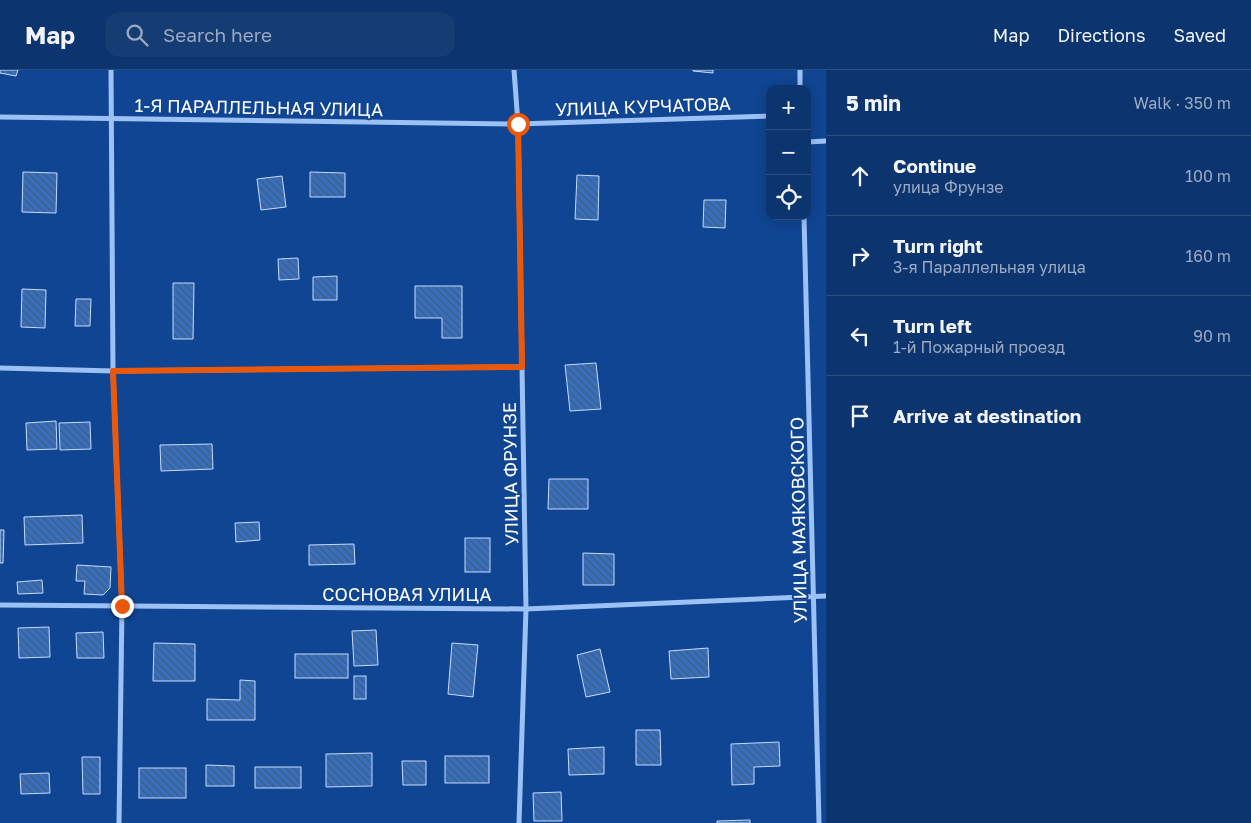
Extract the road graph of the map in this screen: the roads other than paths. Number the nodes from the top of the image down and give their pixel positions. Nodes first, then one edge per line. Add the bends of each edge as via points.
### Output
1 (111, 70) edge
2 (514, 70) edge
3 (800, 70) edge
4 (800, 85) edge
5 (0, 116) edge
6 (766, 116) edge
7 (110, 119) junction
8 (518, 124) junction
9 (826, 141) edge
10 (811, 142) edge
11 (804, 220) edge
12 (522, 367) junction
13 (0, 368) edge
14 (113, 371) junction
15 (826, 596) edge
16 (814, 597) junction
17 (0, 605) edge
18 (122, 606) junction
19 (526, 609) junction
20 (119, 823) edge
21 (519, 823) edge
22 (819, 823) edge

1 - 7 street
2 - 8 street, УЛИЦА ФРУНЗЕ
3 - 4 street
5 - 7 street, 1-Я ПАРАЛЛЕЛЬНАЯ УЛИЦА
6 - 8 street, УЛИЦА КУРЧАТОВА
7 - 8 street, 1-Я ПАРАЛЛЕЛЬНАЯ УЛИЦА
7 - 14 street
8 - 12 street, УЛИЦА ФРУНЗЕ
9 - 10 street
11 - 16 street, УЛИЦА МАЯКОВСКОГО
12 - 14 street
12 - 19 street, УЛИЦА ФРУНЗЕ
13 - 14 street
14 - 18 street
15 - 16 street, СОСНОВАЯ УЛИЦА
16 - 19 street, СОСНОВАЯ УЛИЦА
16 - 22 street, УЛИЦА МАЯКОВСКОГО
17 - 18 street, СОСНОВАЯ УЛИЦА
18 - 19 street, СОСНОВАЯ УЛИЦА
18 - 20 street
19 - 21 street, УЛИЦА ФРУНЗЕ

